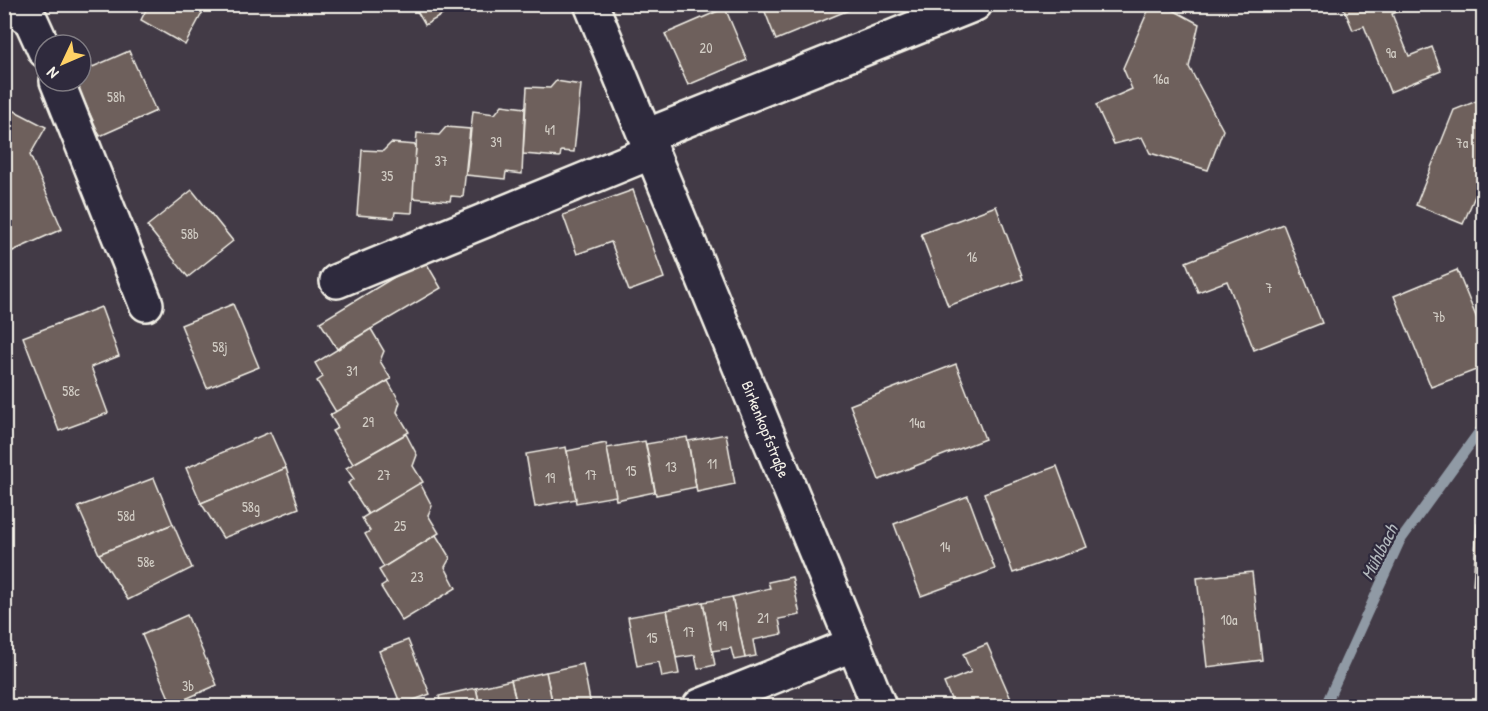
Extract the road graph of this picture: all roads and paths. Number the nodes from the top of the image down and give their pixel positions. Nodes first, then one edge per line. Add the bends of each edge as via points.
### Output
1 (7, 4) edge
2 (591, 4) edge
3 (975, 4) edge
4 (37, 33) edge
5 (62, 93) edge
6 (649, 144) junction
7 (337, 281) dead end
8 (146, 304) dead end
9 (854, 644) junction
10 (700, 706) edge
11 (879, 706) edge

1 - 4 street via 31,20
2 - 6 street, Birkenkopfstraße
3 - 6 street
5 - 8 street
6 - 7 street
6 - 9 street, Birkenkopfstraße
9 - 10 street
9 - 11 street, Birkenkopfstraße

